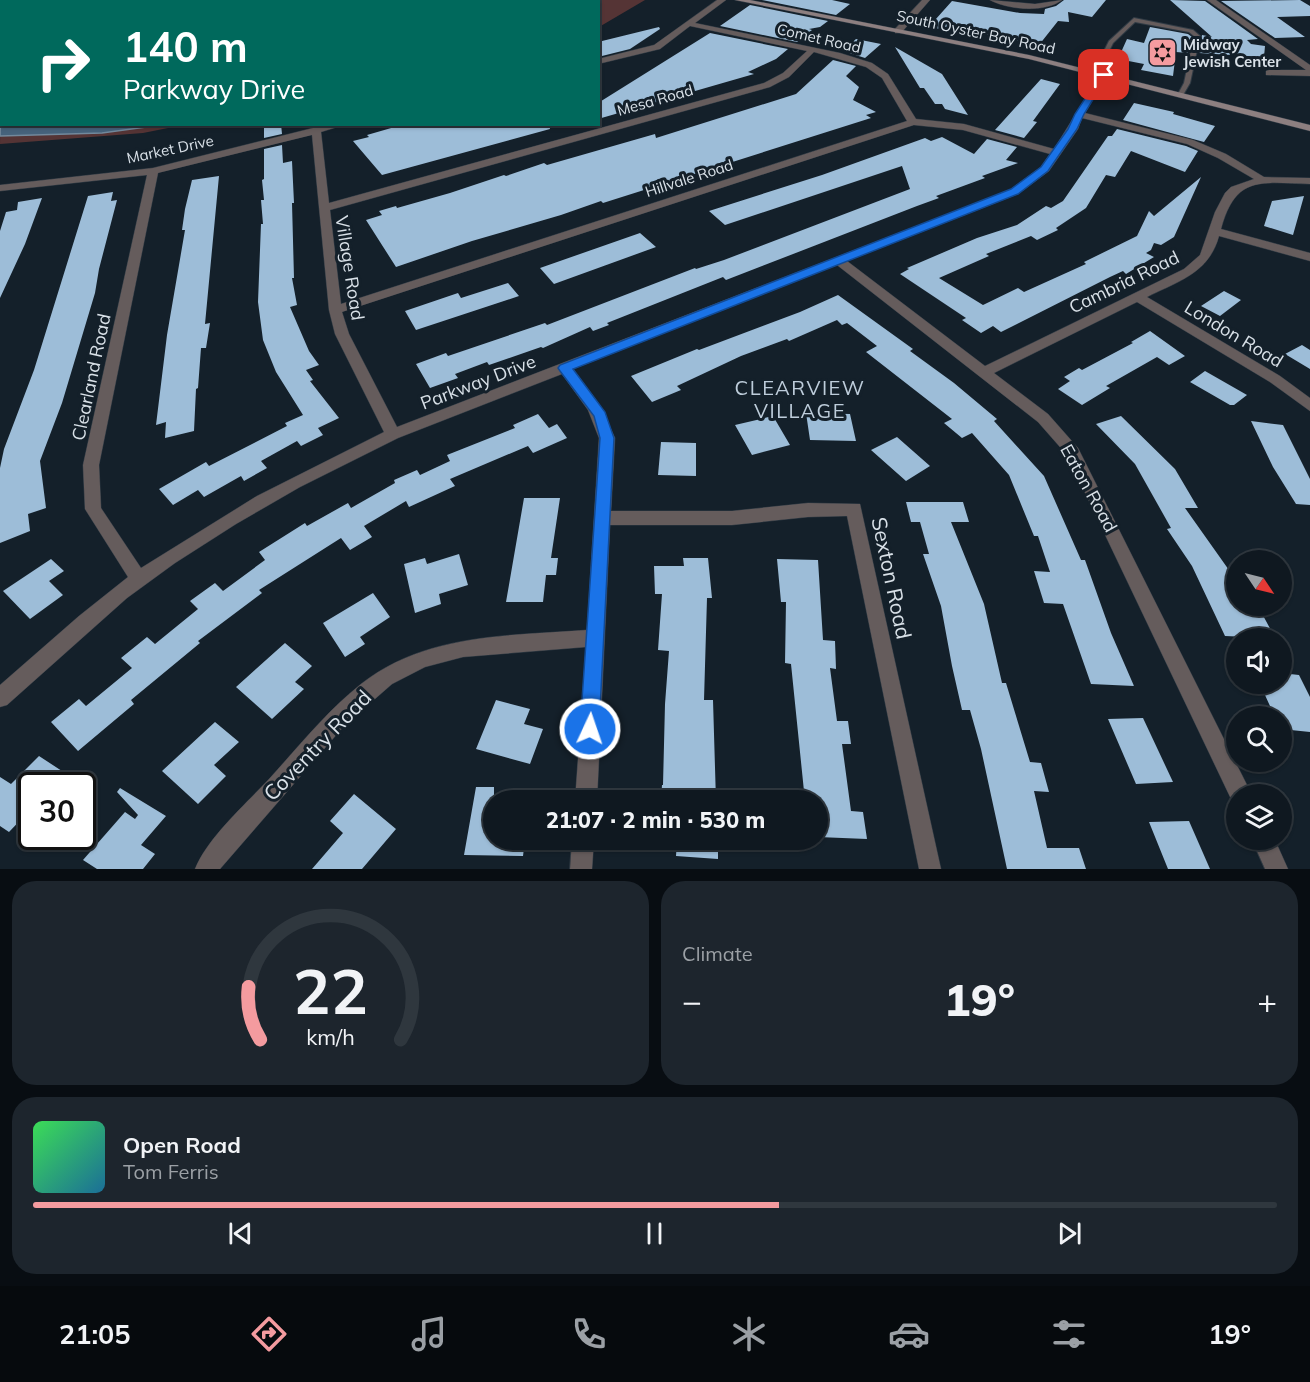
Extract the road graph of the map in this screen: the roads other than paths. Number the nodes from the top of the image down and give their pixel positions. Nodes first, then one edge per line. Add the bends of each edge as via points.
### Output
1 (722, 0) edge
2 (739, 0) edge
3 (926, 0) edge
4 (994, 0) edge
5 (1058, 0) edge
6 (1211, 0) edge
7 (690, 24) junction
8 (898, 31) junction
9 (812, 50) junction
10 (600, 61) edge
11 (1310, 71) edge
12 (1269, 73) dead end
13 (1100, 74) junction
14 (1181, 94) junction
15 (1079, 114) junction
16 (913, 122) junction
17 (335, 126) edge
18 (1310, 128) edge
19 (316, 131) junction
20 (1057, 153) junction
21 (153, 171) junction
22 (1262, 180) junction
23 (1310, 181) edge
24 (0, 188) edge
25 (323, 208) junction
26 (1216, 231) junction
27 (1310, 257) edge
28 (839, 261) junction
29 (1137, 297) junction
30 (335, 310) junction
31 (565, 368) junction
32 (985, 372) junction
33 (1310, 406) edge
34 (393, 434) junction
35 (602, 518) junction
36 (139, 580) junction
37 (594, 638) junction
38 (0, 698) edge
39 (1236, 784) edge
40 (587, 790) edge
41 (582, 850) edge
42 (1268, 850) edge
43 (206, 869) edge
44 (581, 869) edge
45 (930, 869) edge
46 (1277, 869) edge

1 - 7 street
2 - 8 main road, South Oyster Bay Road
3 - 8 street
4 - 5 street via 1032,5
6 - 11 street
7 - 9 street, Comet Road
7 - 10 street via 657,47
8 - 13 main road, South Oyster Bay Road
9 - 16 street, Comet Road via 854,59 876,69 889,82
9 - 25 street, Mesa Road via 786,75 767,85
11 - 12 street
13 - 14 main road, South Oyster Bay Road
13 - 14 lane via 1111,42 1134,20 1191,31 1197,36
13 - 15 street, Parkway Drive
14 - 18 main road, South Oyster Bay Road
15 - 20 street, Parkway Drive
15 - 22 street via 1190,142
16 - 20 street, Hillvale Road via 964,127
16 - 30 street, Hillvale Road
17 - 19 street, Market Drive
19 - 21 street, Market Drive
19 - 25 street, Village Road
20 - 28 street, Parkway Drive via 1045,169 1014,192
21 - 24 street, Market Drive
21 - 36 street, Clearland Road via 91,465 93,509
22 - 23 street, Cambria Road
22 - 26 street, Cambria Road via 1231,192
25 - 30 street, Village Road
26 - 27 street
26 - 29 street, Cambria Road via 1201,263
28 - 31 street, Parkway Drive
28 - 32 street, Eaton Road
29 - 32 street, Cambria Road
29 - 33 street, London Road via 1275,379
30 - 34 street, Village Road via 342,334
31 - 34 street, Parkway Drive
31 - 35 street via 600,415 607,438
32 - 39 street, Eaton Road via 1043,418 1073,452
34 - 36 street, Parkway Drive via 276,492
35 - 37 street
35 - 45 street, Sexton Road via 732,518 854,509
36 - 38 street, Parkway Drive
37 - 40 street
37 - 43 street, Coventry Road via 458,649 422,659 391,674 366,691 323,734
41 - 44 street
42 - 46 street

